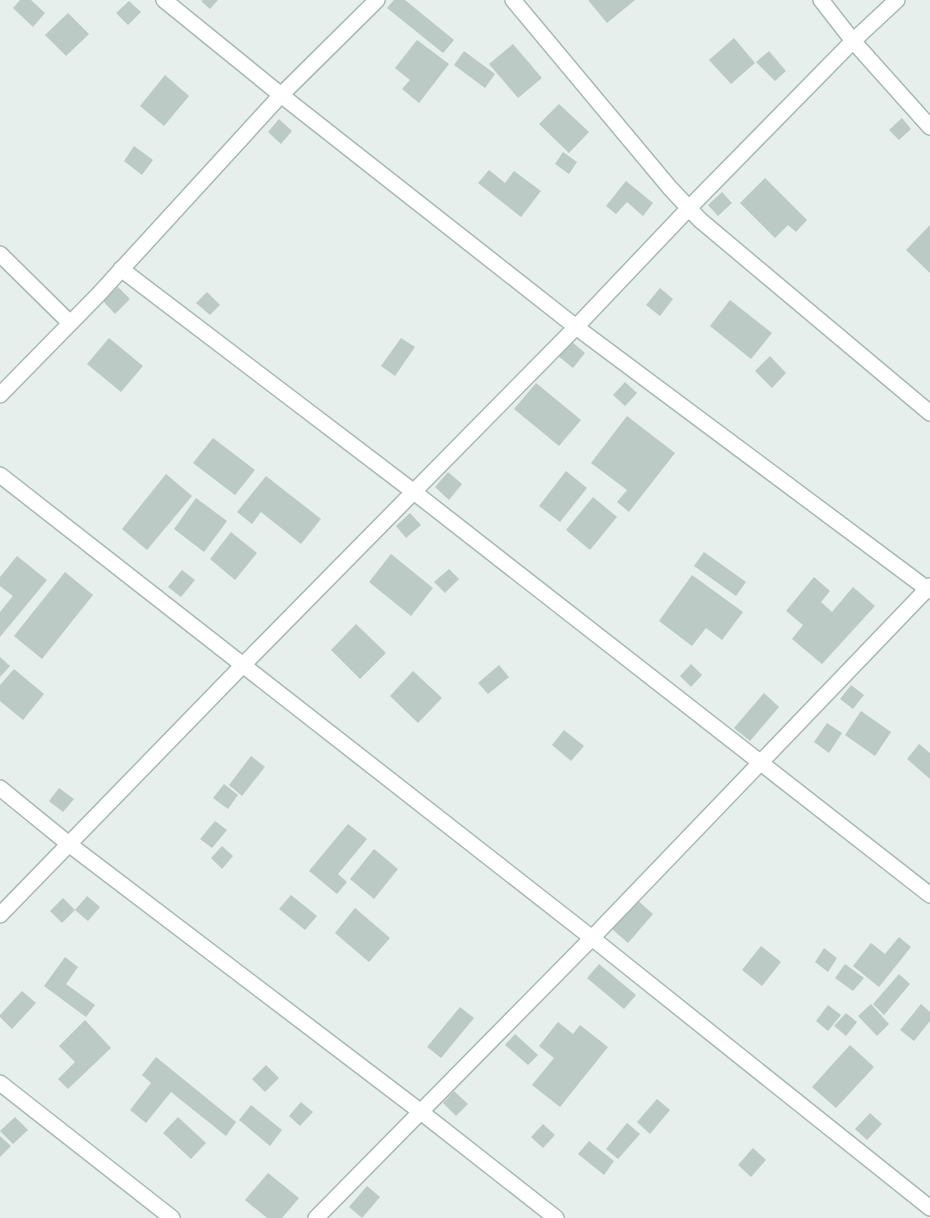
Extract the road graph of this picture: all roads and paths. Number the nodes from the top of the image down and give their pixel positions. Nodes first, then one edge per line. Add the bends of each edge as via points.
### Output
1 (164, 0) edge
2 (377, 0) edge
3 (513, 0) edge
4 (821, 0) edge
5 (897, 0) edge
6 (854, 41) junction
7 (281, 95) junction
8 (930, 127) edge
9 (689, 208) junction
10 (0, 254) edge
11 (121, 269) junction
12 (70, 323) junction
13 (576, 327) junction
14 (0, 395) edge
15 (930, 413) edge
16 (0, 475) edge
17 (414, 492) junction
18 (929, 589) edge
19 (243, 665) junction
20 (762, 762) junction
21 (0, 788) edge
22 (70, 844) junction
23 (930, 895) edge
24 (0, 915) edge
25 (592, 938) junction
26 (0, 1083) edge
27 (421, 1112) junction
28 (930, 1208) edge
29 (172, 1218) edge
30 (316, 1218) edge
31 (556, 1218) edge

1 - 7 street
2 - 7 street
3 - 9 street
4 - 6 street
5 - 6 street
6 - 8 street
6 - 9 street
7 - 11 street
7 - 13 street
9 - 13 street
9 - 15 street
10 - 12 street
11 - 12 street
11 - 17 street
12 - 14 street
13 - 17 street
13 - 18 street
16 - 19 street
17 - 19 street
17 - 20 street
18 - 20 street
19 - 22 street
19 - 25 street
20 - 23 street
20 - 25 street
21 - 22 street
22 - 24 street
22 - 27 street
25 - 27 street
25 - 28 street
26 - 29 street
27 - 30 street
27 - 31 street

